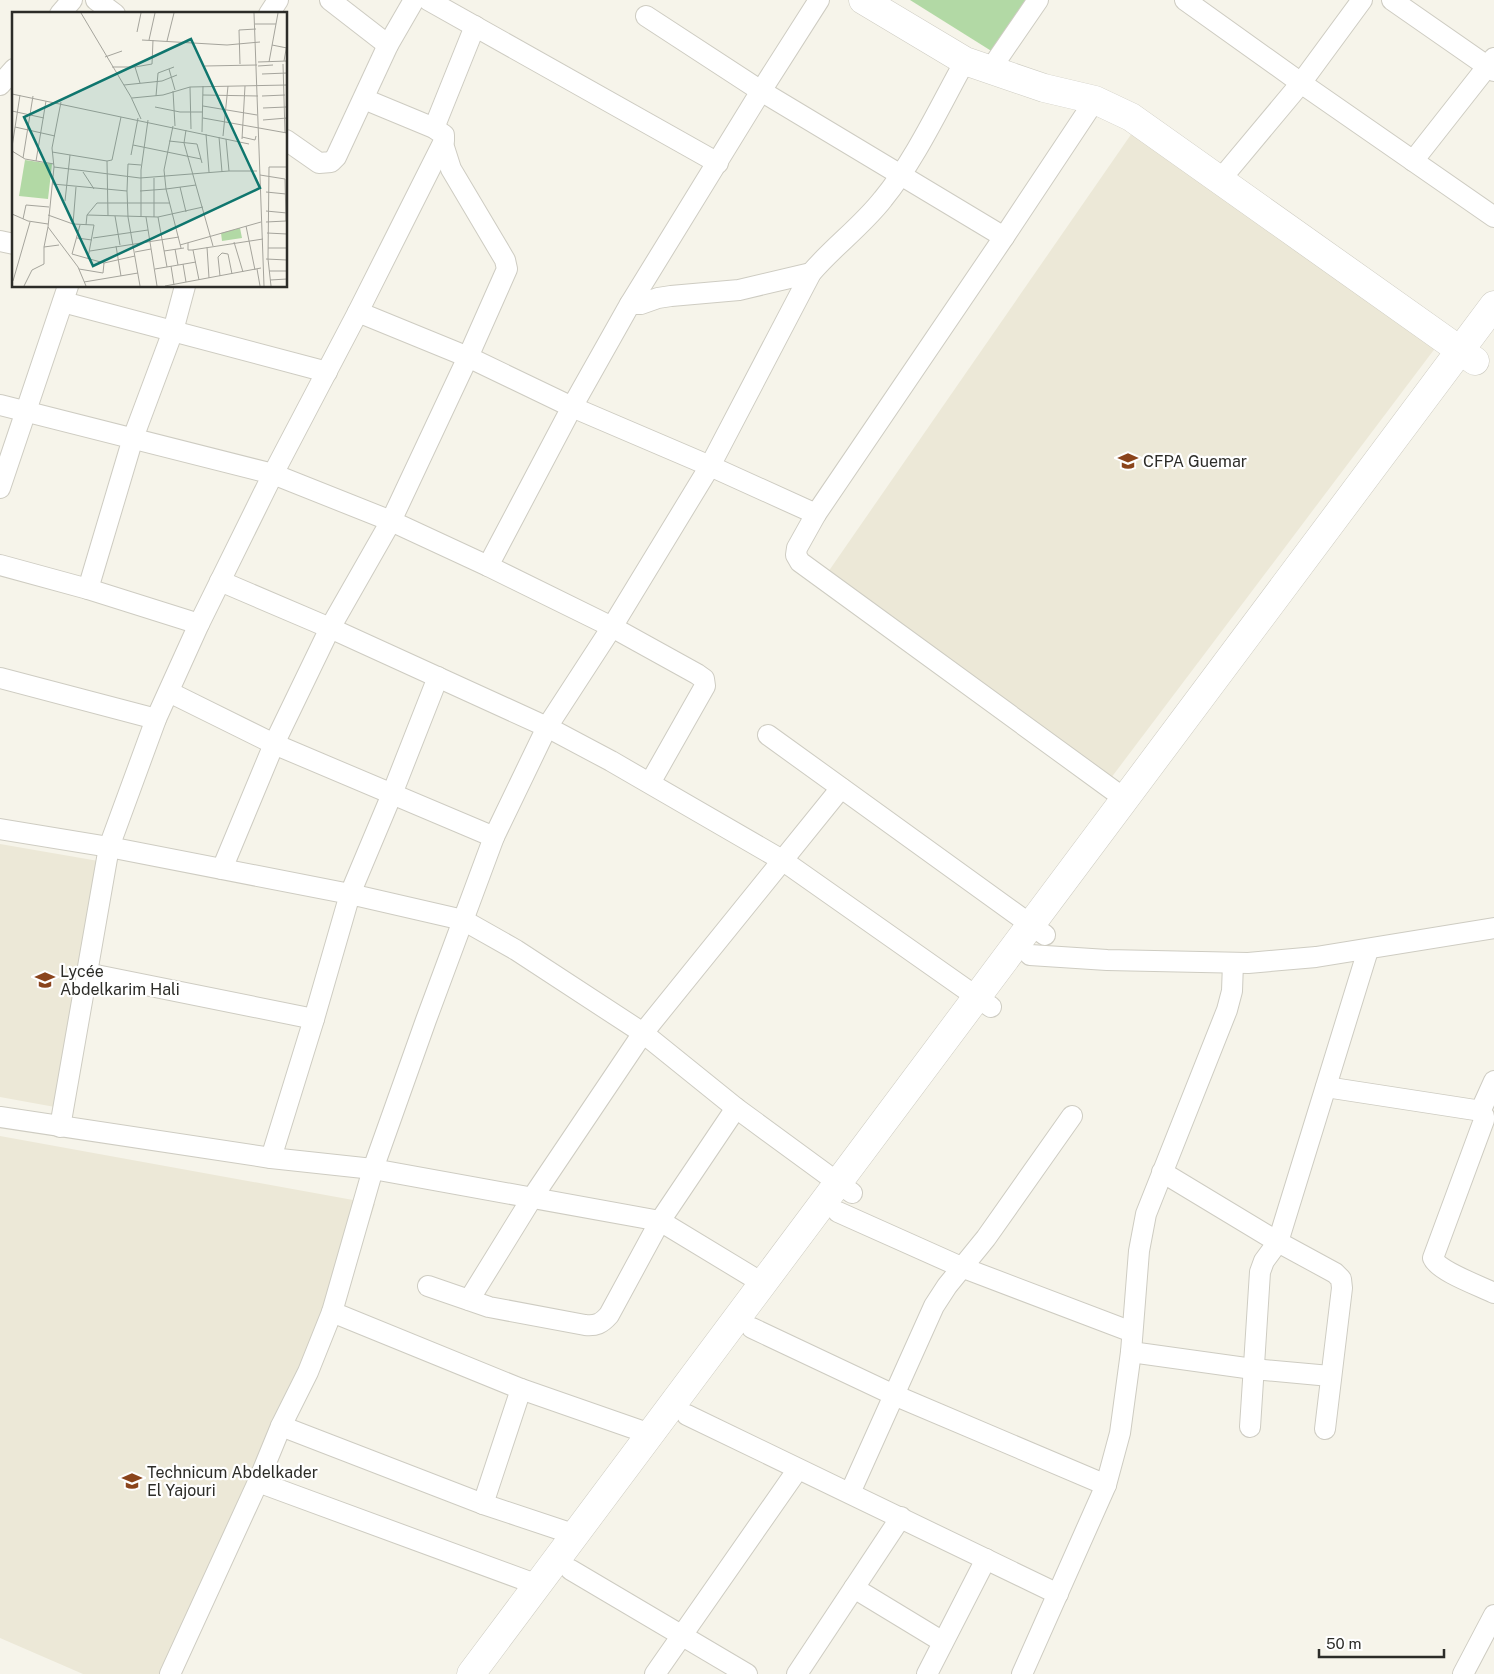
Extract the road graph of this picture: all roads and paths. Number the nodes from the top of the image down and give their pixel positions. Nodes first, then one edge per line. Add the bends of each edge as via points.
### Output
1 (72, 0) edge
2 (96, 0) edge
3 (278, 0) edge
4 (330, 0) edge
5 (414, 0) edge
6 (428, 0) edge
7 (819, 0) edge
8 (863, 0) edge
9 (1038, 0) edge
10 (1185, 0) edge
11 (1362, 0) edge
12 (1392, 0) edge
13 (62, 12) edge
14 (111, 12) edge
15 (271, 12) edge
16 (646, 16) dead end
17 (474, 26) junction
18 (388, 45) junction
19 (978, 65) junction
20 (1492, 65) edge
21 (12, 71) edge
22 (1301, 83) junction
23 (0, 85) edge
24 (761, 90) junction
25 (364, 99) junction
26 (1095, 100) junction
27 (438, 136) junction
28 (288, 141) edge
29 (1413, 161) junction
30 (718, 163) junction
31 (902, 175) junction
32 (1220, 180) junction
33 (1494, 217) edge
34 (1004, 237) junction
35 (811, 273) junction
36 (184, 288) edge
37 (66, 294) edge
38 (630, 304) junction
39 (1494, 305) edge
40 (358, 312) junction
41 (173, 330) junction
42 (1494, 336) edge
43 (1467, 356) junction
44 (468, 357) junction
45 (327, 372) junction
46 (0, 405) edge
47 (572, 406) junction
48 (26, 412) junction
49 (133, 438) junction
50 (710, 466) junction
51 (272, 474) junction
52 (0, 488) edge
53 (816, 514) junction
54 (391, 521) junction
55 (0, 565) edge
56 (488, 566) junction
57 (220, 582) junction
58 (88, 589) junction
59 (199, 624) junction
60 (612, 627) junction
61 (330, 628) junction
62 (438, 677) junction
63 (0, 678) edge
64 (169, 692) junction
65 (156, 719) junction
66 (547, 727) junction
67 (768, 736) dead end
68 (274, 744) junction
69 (650, 783) junction
70 (841, 788) junction
71 (392, 794) junction
72 (1125, 799) junction
73 (0, 829) edge
74 (494, 837) junction
75 (109, 847) junction
76 (782, 860) junction
77 (222, 869) junction
78 (350, 894) junction
79 (463, 920) junction
80 (1494, 928) edge
81 (1036, 938) junction
82 (1368, 950) junction
83 (1233, 963) junction
84 (86, 973) junction
85 (984, 1003) junction
86 (314, 1020) junction
87 (643, 1033) junction
88 (1494, 1081) edge
89 (1326, 1087) junction
90 (736, 1108) junction
91 (1480, 1112) junction
92 (1072, 1116) dead end
93 (0, 1117) edge
94 (60, 1127) junction
95 (271, 1158) junction
96 (373, 1169) junction
97 (1162, 1172) junction
98 (843, 1196) junction
99 (532, 1198) junction
100 (660, 1221) junction
101 (1278, 1242) junction
102 (960, 1267) junction
103 (764, 1284) junction
104 (428, 1286) dead end
105 (1494, 1293) edge
106 (469, 1300) junction
107 (332, 1312) junction
108 (752, 1328) junction
109 (1131, 1342) junction
110 (1253, 1370) junction
111 (1330, 1376) junction
112 (522, 1389) junction
113 (894, 1395) junction
114 (687, 1415) junction
115 (281, 1426) junction
116 (1250, 1427) dead end
117 (1324, 1429) dead end
118 (650, 1434) junction
119 (798, 1469) junction
120 (258, 1482) junction
121 (1106, 1485) junction
122 (850, 1493) junction
123 (483, 1504) junction
124 (901, 1518) junction
125 (576, 1535) junction
126 (986, 1559) junction
127 (571, 1570) junction
128 (538, 1585) junction
129 (854, 1588) junction
130 (1058, 1594) junction
131 (1494, 1615) edge
132 (682, 1636) junction
133 (943, 1642) junction
134 (170, 1674) edge
135 (472, 1674) edge
136 (492, 1674) edge
137 (655, 1674) edge
138 (746, 1674) edge
139 (797, 1674) edge
140 (927, 1674) edge
141 (1022, 1674) edge
142 (1463, 1674) edge

1 - 13 street
2 - 14 street
3 - 15 street
4 - 18 street
5 - 18 street
6 - 17 street
7 - 24 street
8 - 19 street
9 - 19 street
10 - 22 street
11 - 22 street
12 - 20 street
16 - 24 street
17 - 27 street
17 - 30 street
18 - 25 street
19 - 26 street via 1044,88
19 - 31 street
20 - 29 street
21 - 23 street
22 - 29 street
22 - 32 street
24 - 30 street
24 - 31 street
25 - 27 street
25 - 28 street via 332,162 319,162
26 - 32 street via 1131,117
26 - 34 street
27 - 40 street
27 - 44 street via 451,169 507,264
29 - 33 street
30 - 38 street
31 - 34 street
31 - 35 street via 883,200
32 - 43 street
34 - 53 street
35 - 38 street via 738,290 671,296
35 - 50 street
36 - 41 street
37 - 41 street
37 - 48 street
38 - 47 street
39 - 43 street
40 - 44 street
40 - 45 street
41 - 45 street
41 - 49 street
42 - 43 street
43 - 72 street
43 - 81 street
44 - 47 street
44 - 54 street
45 - 51 street
46 - 48 street
47 - 50 street
47 - 56 street
48 - 49 street
48 - 52 street
49 - 51 street
49 - 58 street
50 - 53 street
50 - 60 street
51 - 54 street
51 - 57 street
53 - 72 street via 797,548 800,562
54 - 56 street
54 - 61 street
55 - 58 street
56 - 60 street
57 - 59 street
57 - 61 street
58 - 59 street
59 - 64 street
60 - 66 street
60 - 69 street via 704,679 702,694
61 - 62 street
61 - 68 street
62 - 66 street
62 - 71 street
63 - 65 street
64 - 65 street
64 - 68 street
65 - 75 street
66 - 69 street
66 - 74 street
67 - 70 street
68 - 71 street
68 - 77 street
69 - 76 street
70 - 76 street
70 - 81 street
71 - 74 street
71 - 78 street
72 - 81 street
73 - 75 street
74 - 79 street
75 - 77 street
75 - 84 street
76 - 85 street
76 - 87 street
77 - 78 street
78 - 79 street
78 - 86 street
79 - 87 street via 516,950
79 - 96 street
80 - 82 street
81 - 83 street via 1107,960
81 - 85 street
82 - 83 street
82 - 89 street
83 - 97 street via 1232,991 1227,1010
84 - 86 street
84 - 94 street
85 - 98 street
86 - 95 street
87 - 90 street
87 - 99 street
88 - 91 street
89 - 91 street
89 - 101 street
90 - 98 street
90 - 100 street
91 - 105 street via 1484,1120 1433,1258 1443,1268
92 - 102 street via 986,1238
93 - 94 street
94 - 95 street
95 - 96 street
96 - 99 street
96 - 107 street
97 - 101 street
97 - 109 street via 1142,1232
98 - 102 street
98 - 103 street
98 - 108 street
99 - 100 street
99 - 106 street
100 - 103 street
100 - 106 street via 601,1324 584,1325 489,1307
101 - 110 street via 1260,1272
101 - 111 street via 1335,1273 1341,1280
102 - 109 street
102 - 113 street via 934,1306
103 - 118 street
104 - 106 street
107 - 112 street
107 - 115 street via 308,1372
108 - 113 street
108 - 114 street
109 - 110 street
109 - 121 street via 1120,1433
110 - 111 street
110 - 116 street
111 - 117 street
112 - 118 street
112 - 123 street
113 - 121 street
113 - 122 street
114 - 119 street
114 - 127 street
115 - 120 street
115 - 123 street
118 - 125 street
119 - 122 street
119 - 132 street
120 - 128 street
120 - 134 street
121 - 130 street
122 - 124 street
123 - 125 street
124 - 126 street
124 - 129 street
125 - 128 street
126 - 130 street
126 - 133 street
127 - 132 street
127 - 136 street
128 - 135 street
129 - 133 street
129 - 139 street
130 - 141 street
131 - 142 street
132 - 137 street
132 - 138 street
133 - 140 street

